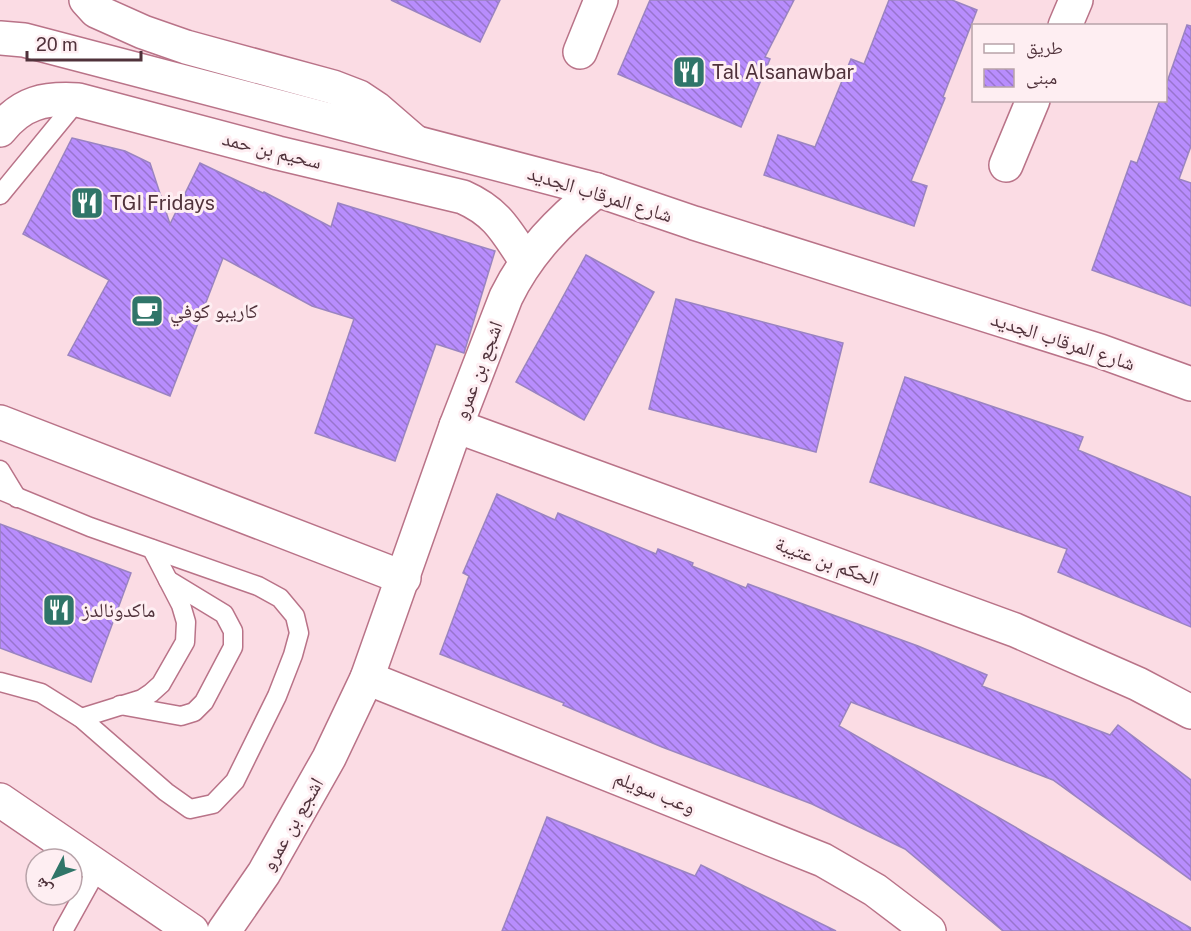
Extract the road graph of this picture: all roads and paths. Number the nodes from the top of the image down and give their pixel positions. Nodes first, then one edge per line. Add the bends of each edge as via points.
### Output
1 (86, 0) edge
2 (601, 0) edge
3 (1076, 0) edge
4 (1066, 24) edge
5 (0, 38) edge
6 (580, 52) dead end
7 (78, 100) junction
8 (1032, 102) edge
9 (0, 130) edge
10 (414, 141) junction
11 (1006, 165) dead end
12 (597, 190) junction
13 (0, 195) edge
14 (526, 261) junction
15 (1191, 384) edge
16 (0, 422) edge
17 (456, 426) junction
18 (0, 470) edge
19 (0, 489) edge
20 (17, 498) junction
21 (152, 549) junction
22 (404, 578) junction
23 (168, 580) junction
24 (367, 678) junction
25 (0, 682) edge
26 (120, 705) junction
27 (1191, 712) edge
28 (81, 718) junction
29 (0, 800) edge
30 (98, 868) junction
31 (63, 931) edge
32 (192, 931) edge
33 (224, 931) edge
34 (929, 931) edge

1 - 10 main road via 96,10 143,32 359,97
2 - 6 main road
3 - 4 main road
5 - 10 main road, شارع المرقاب الجديد via 24,40
7 - 9 main road, سحيم بن حمد via 52,98 24,107
7 - 13 lane
7 - 14 main road, سحيم بن حمد via 463,198 481,205 501,224
8 - 11 main road
10 - 12 main road, شارع المرقاب الجديد
12 - 14 main road, اشجع بن عمرو
12 - 15 main road, شارع المرقاب الجديد via 1100,351
14 - 17 main road, اشجع بن عمرو via 506,297
16 - 22 main road
17 - 22 main road, اشجع بن عمرو
17 - 27 main road, الحكم بن عتيبة via 1015,630
18 - 20 lane
19 - 20 lane
20 - 21 lane
21 - 23 lane
21 - 28 lane via 258,586 280,598 295,616 300,633 277,696 235,781 213,804 190,809
22 - 24 main road, اشجع بن عمرو
23 - 26 lane via 186,622 185,642 161,684 142,699
23 - 26 lane via 224,614 233,631 233,647 195,712 181,716
24 - 33 main road, اشجع بن عمرو via 330,758 264,873
24 - 34 main road, وعب سويلم via 824,860 875,890
25 - 28 lane via 41,693
26 - 28 lane
29 - 30 main road
30 - 31 lane
30 - 32 main road

